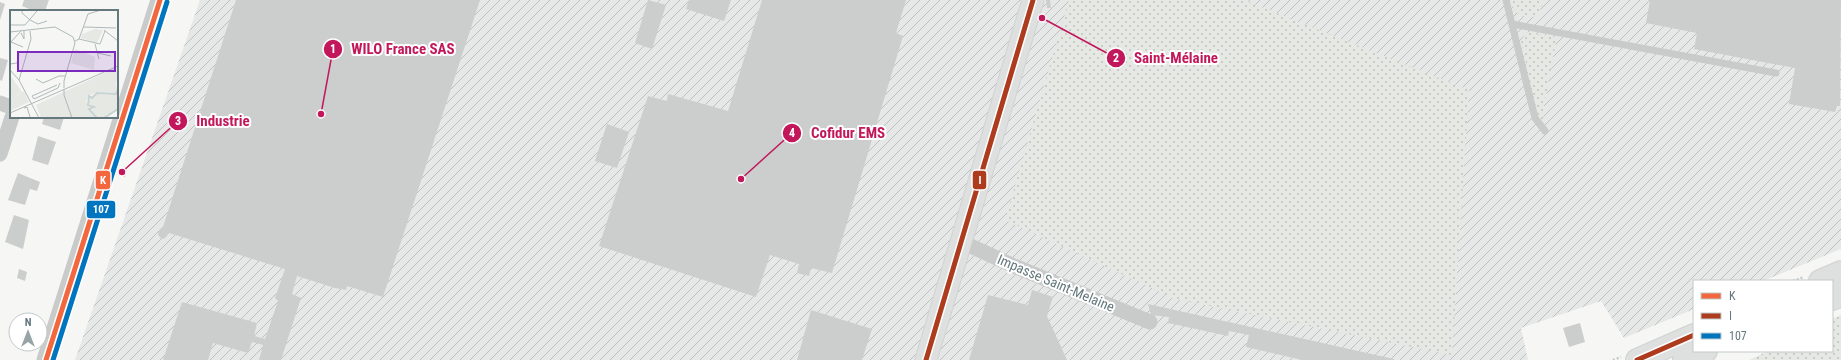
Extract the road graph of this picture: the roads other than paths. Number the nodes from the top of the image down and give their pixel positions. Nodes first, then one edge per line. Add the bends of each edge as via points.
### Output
1 (160, 0) edge
2 (1033, 0) edge
3 (1506, 0) edge
4 (1512, 24) junction
5 (1776, 73) dead end
6 (0, 103) edge
7 (10, 107) edge
8 (12, 118) edge
9 (1545, 131) dead end
10 (0, 154) edge
11 (962, 242) junction
12 (1841, 272) edge
13 (1822, 280) edge
14 (1150, 322) dead end
15 (1693, 335) edge
16 (1704, 352) edge
17 (46, 360) edge
18 (926, 360) edge
19 (1637, 360) edge
20 (1684, 360) edge

1 - 17 street
2 - 11 main road
3 - 4 lane
4 - 5 lane
4 - 9 lane via 1535,118
6 - 7 street
8 - 10 street
11 - 14 street, Impasse Saint-Melaine
11 - 18 main road
12 - 13 main road
15 - 19 main road
16 - 20 main road

